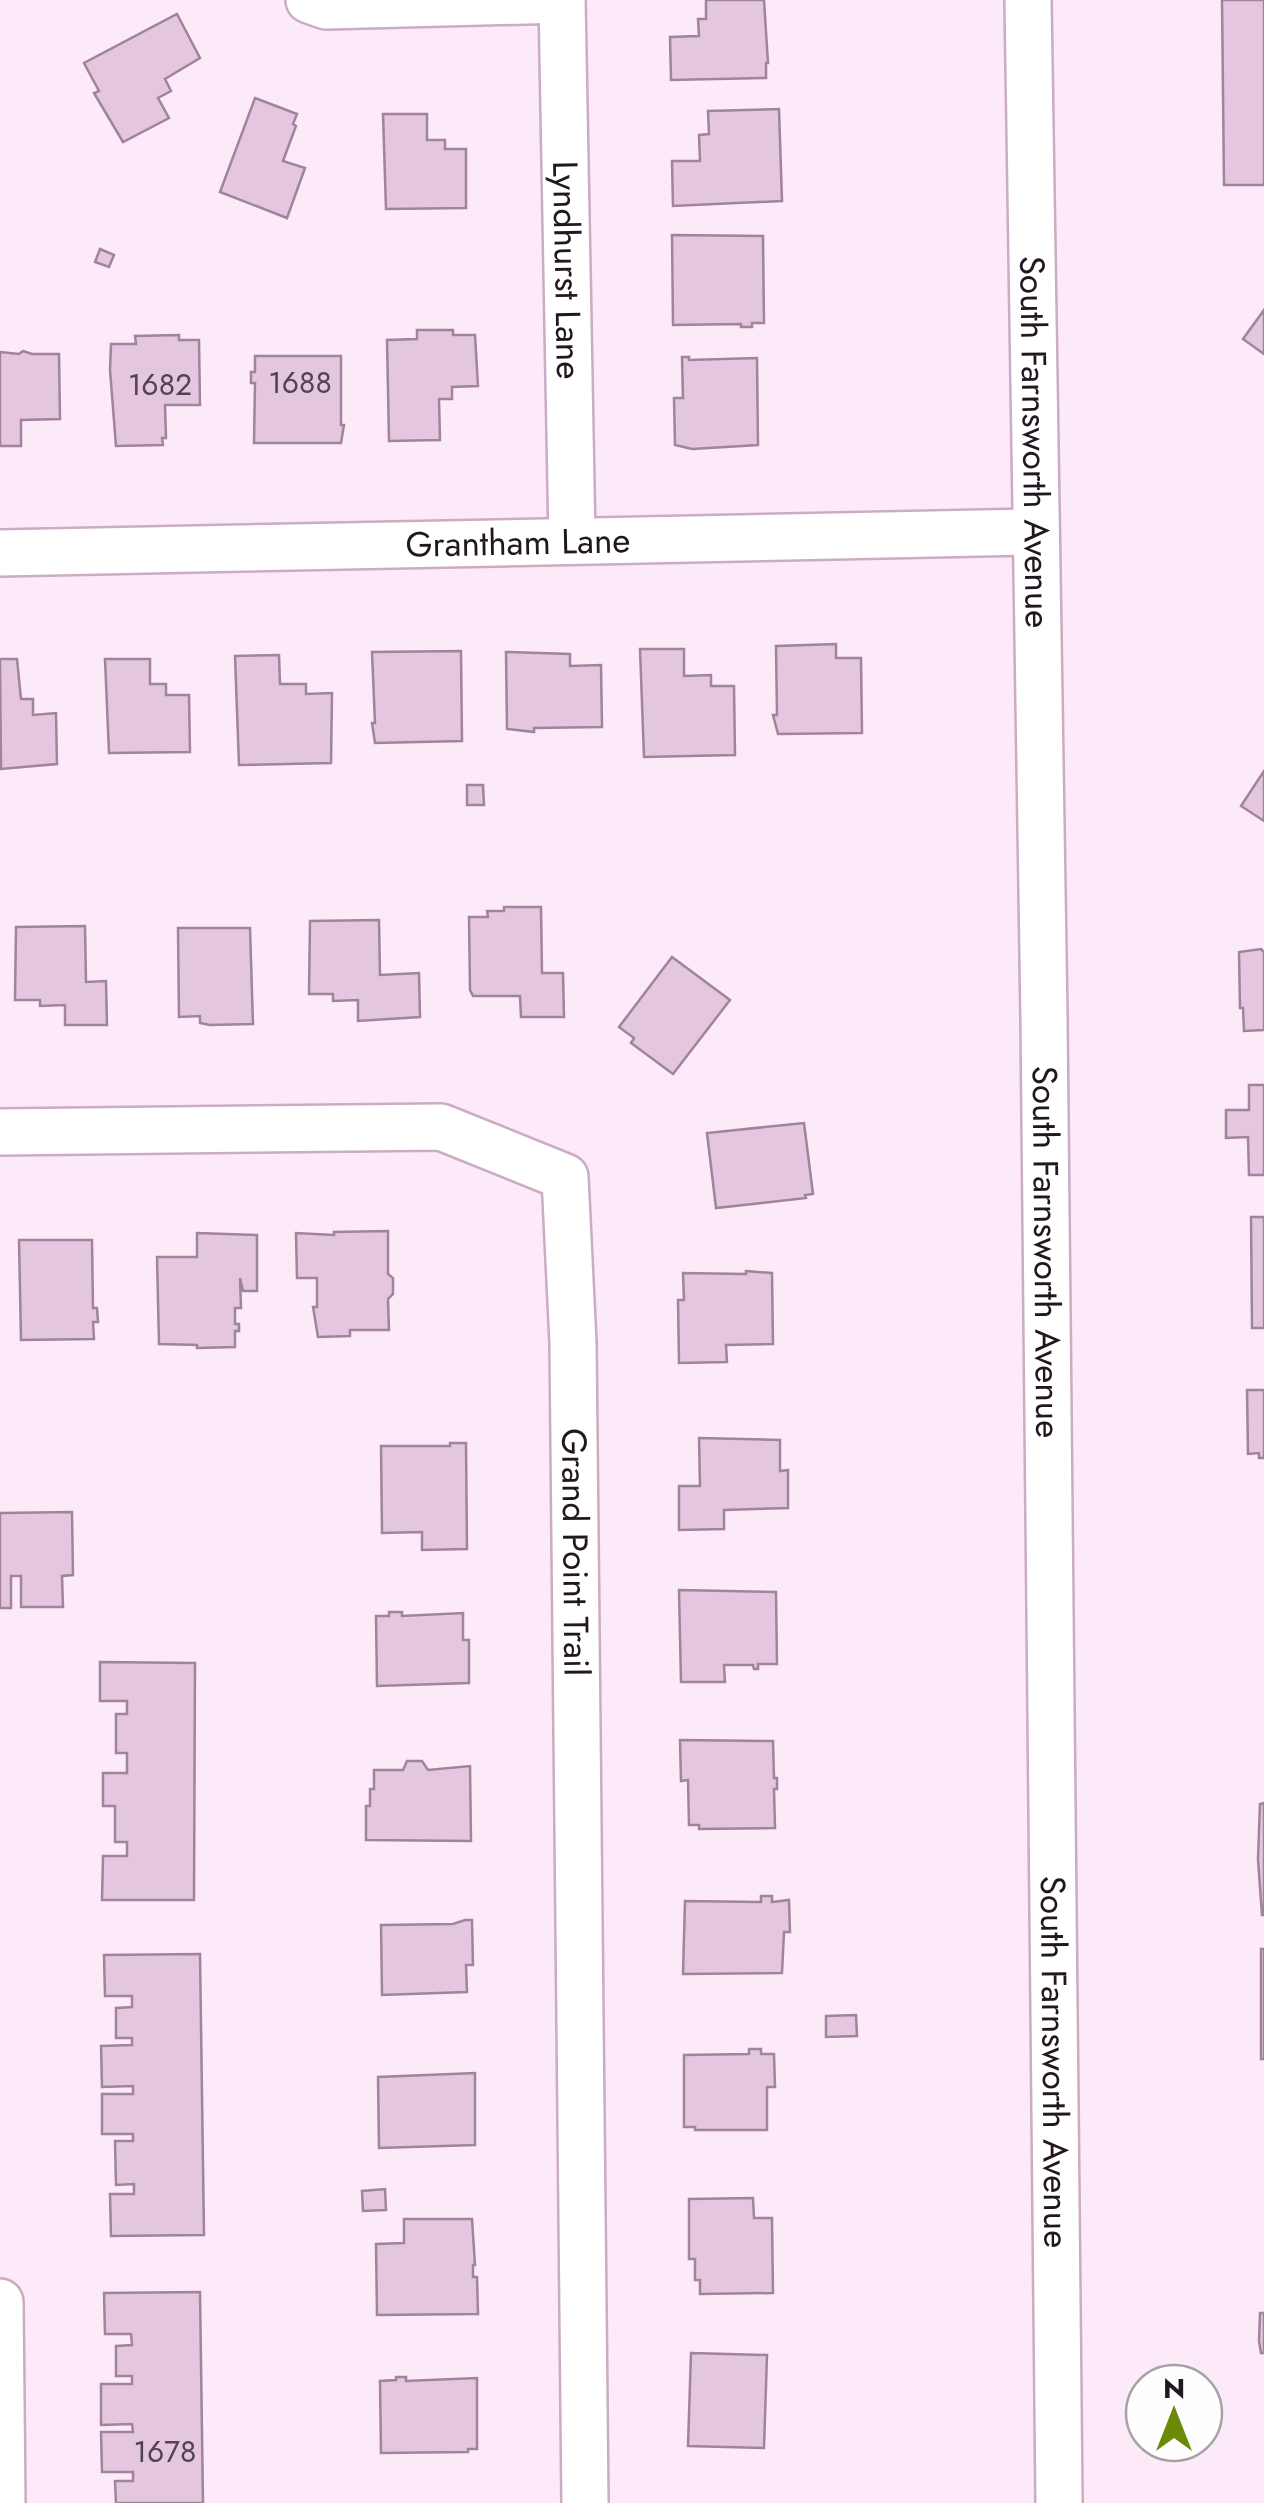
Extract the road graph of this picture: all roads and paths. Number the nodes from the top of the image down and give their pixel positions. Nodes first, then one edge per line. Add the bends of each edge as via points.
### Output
1 (309, 0) edge
2 (562, 0) edge
3 (1028, 0) edge
4 (1036, 532) junction
5 (572, 542) junction
6 (0, 553) edge
7 (0, 1132) edge
8 (0, 2302) edge
9 (2, 2503) edge
10 (585, 2503) edge
11 (1058, 2503) edge

1 - 2 street, Lyndhurst Lane via 326,6
2 - 5 street, Lyndhurst Lane
3 - 4 street, South Farnsworth Avenue
4 - 5 street, Grantham Lane
4 - 11 street, South Farnsworth Avenue
5 - 6 street, Grantham Lane
7 - 10 street, Grand Point Trail via 440,1127 564,1178 573,1343
8 - 9 street

